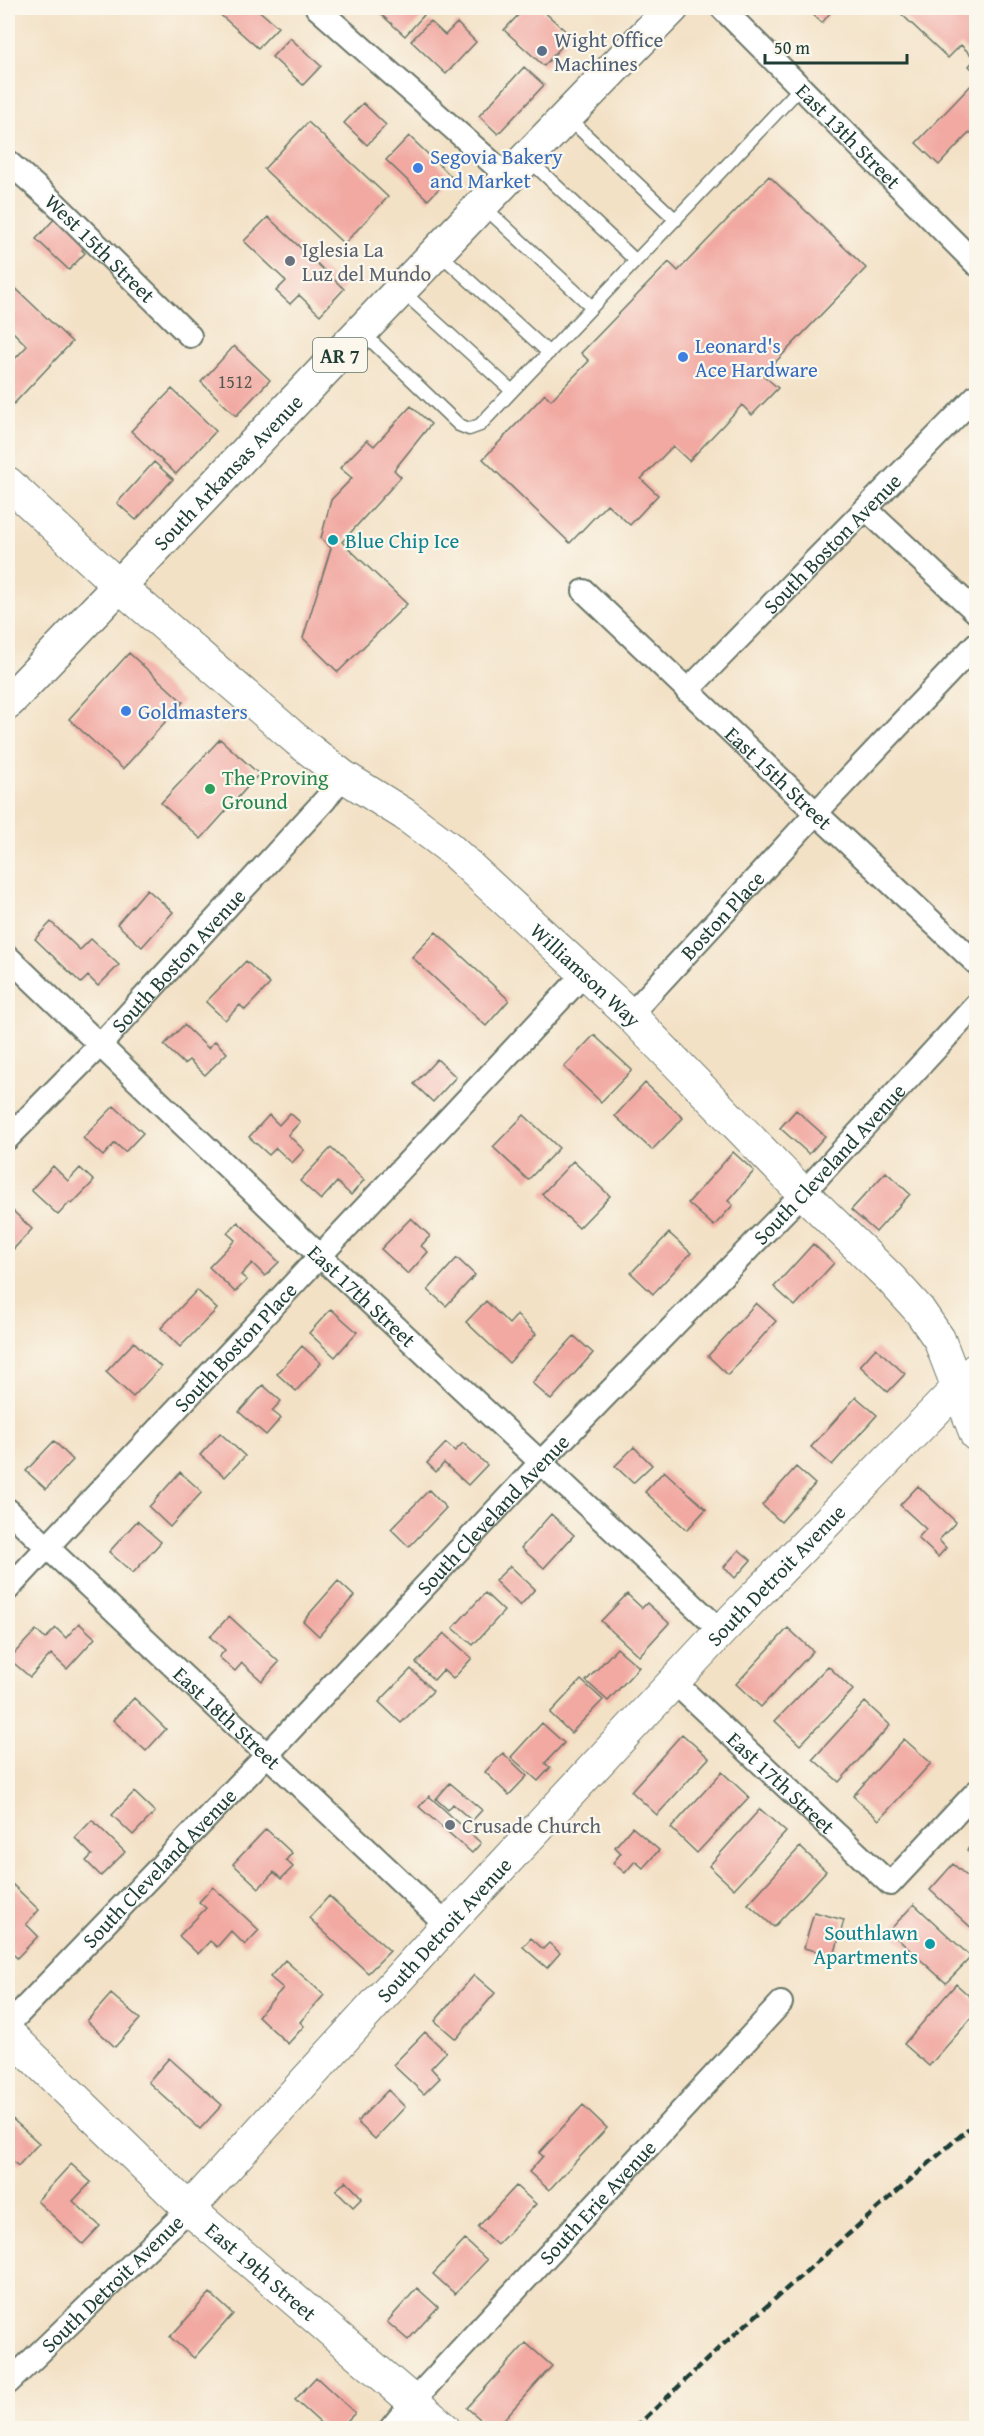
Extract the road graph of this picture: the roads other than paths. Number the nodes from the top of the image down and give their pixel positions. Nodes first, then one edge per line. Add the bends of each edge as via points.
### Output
1 (317, 8) edge
2 (672, 8) edge
3 (722, 8) edge
4 (801, 87) junction
5 (566, 116) junction
6 (8, 162) edge
7 (517, 167) junction
8 (481, 204) junction
9 (676, 220) junction
10 (437, 251) junction
11 (636, 261) junction
12 (976, 264) edge
13 (401, 290) junction
14 (592, 307) junction
15 (362, 332) junction
16 (190, 336) dead end
17 (549, 353) junction
18 (512, 391) junction
19 (976, 396) edge
20 (8, 483) edge
21 (866, 508) junction
22 (119, 586) junction
23 (584, 591) dead end
24 (976, 612) edge
25 (976, 644) edge
26 (687, 691) junction
27 (8, 702) edge
28 (343, 776) junction
29 (816, 813) junction
30 (8, 957) edge
31 (976, 963) edge
32 (585, 973) junction
33 (976, 1005) edge
34 (630, 1015) junction
35 (100, 1045) junction
36 (8, 1138) edge
37 (803, 1193) junction
38 (319, 1255) junction
39 (968, 1378) edge
40 (976, 1435) edge
41 (541, 1462) junction
42 (8, 1510) edge
43 (47, 1547) junction
44 (8, 1589) edge
45 (721, 1630) junction
46 (674, 1682) junction
47 (267, 1755) junction
48 (976, 1792) edge
49 (447, 1925) junction
50 (781, 2003) dead end
51 (8, 2025) edge
52 (8, 2032) edge
53 (189, 2209) junction
54 (8, 2383) edge
55 (414, 2400) junction
56 (391, 2428) edge
57 (444, 2428) edge

1 - 7 street
2 - 5 highway, South Arkansas Avenue / AR 7
3 - 4 street, East 13th Street
4 - 9 lane
4 - 12 street, East 13th Street
5 - 7 highway, South Arkansas Avenue / AR 7
5 - 9 lane
6 - 16 street, West 15th Street via 57,204
7 - 8 highway, South Arkansas Avenue / AR 7
7 - 11 lane
8 - 10 highway, South Arkansas Avenue / AR 7
8 - 14 lane
9 - 11 lane
10 - 13 highway, South Arkansas Avenue / AR 7
10 - 17 lane
11 - 14 lane
13 - 15 highway, South Arkansas Avenue / AR 7
13 - 18 lane
14 - 17 lane
15 - 18 lane via 465,429 480,425
15 - 22 highway, South Arkansas Avenue / AR 7
17 - 18 lane
19 - 21 street, South Boston Avenue
20 - 22 street, Williamson Way
21 - 24 street
21 - 26 street, South Boston Avenue
22 - 27 highway, South Arkansas Avenue / AR 7
22 - 28 street, Williamson Way
23 - 26 street, East 15th Street
25 - 29 street
26 - 29 street, East 15th Street
28 - 32 street, Williamson Way via 448,847
28 - 35 street, South Boston Avenue
29 - 31 street, East 15th Street
29 - 34 street, Boston Place
30 - 35 street, East 17th Street
32 - 34 street, Williamson Way
32 - 38 street, South Boston Place
33 - 37 street, South Cleveland Avenue
34 - 37 street, Williamson Way
35 - 36 street, South Boston Avenue
35 - 38 street, East 17th Street
37 - 39 street, Williamson Way via 891,1278
37 - 41 street, South Cleveland Avenue
38 - 41 street, East 17th Street
38 - 43 street, South Boston Place
39 - 40 street, Williamson Way
39 - 45 street, South Detroit Avenue
41 - 45 street, East 17th Street
41 - 47 street, South Cleveland Avenue
42 - 43 street, East 18th Street
43 - 44 street, South Boston Place
43 - 47 street, East 18th Street
45 - 46 street, South Detroit Avenue
46 - 48 street, East 17th Street via 890,1884
46 - 49 street, South Detroit Avenue
47 - 49 street, East 18th Street
47 - 51 street, South Cleveland Avenue
49 - 53 street, South Detroit Avenue
50 - 55 street, South Erie Avenue
52 - 53 street, East 19th Street
53 - 54 street, South Detroit Avenue
53 - 55 street, East 19th Street
55 - 56 street, South Erie Avenue
55 - 57 street, East 19th Street

